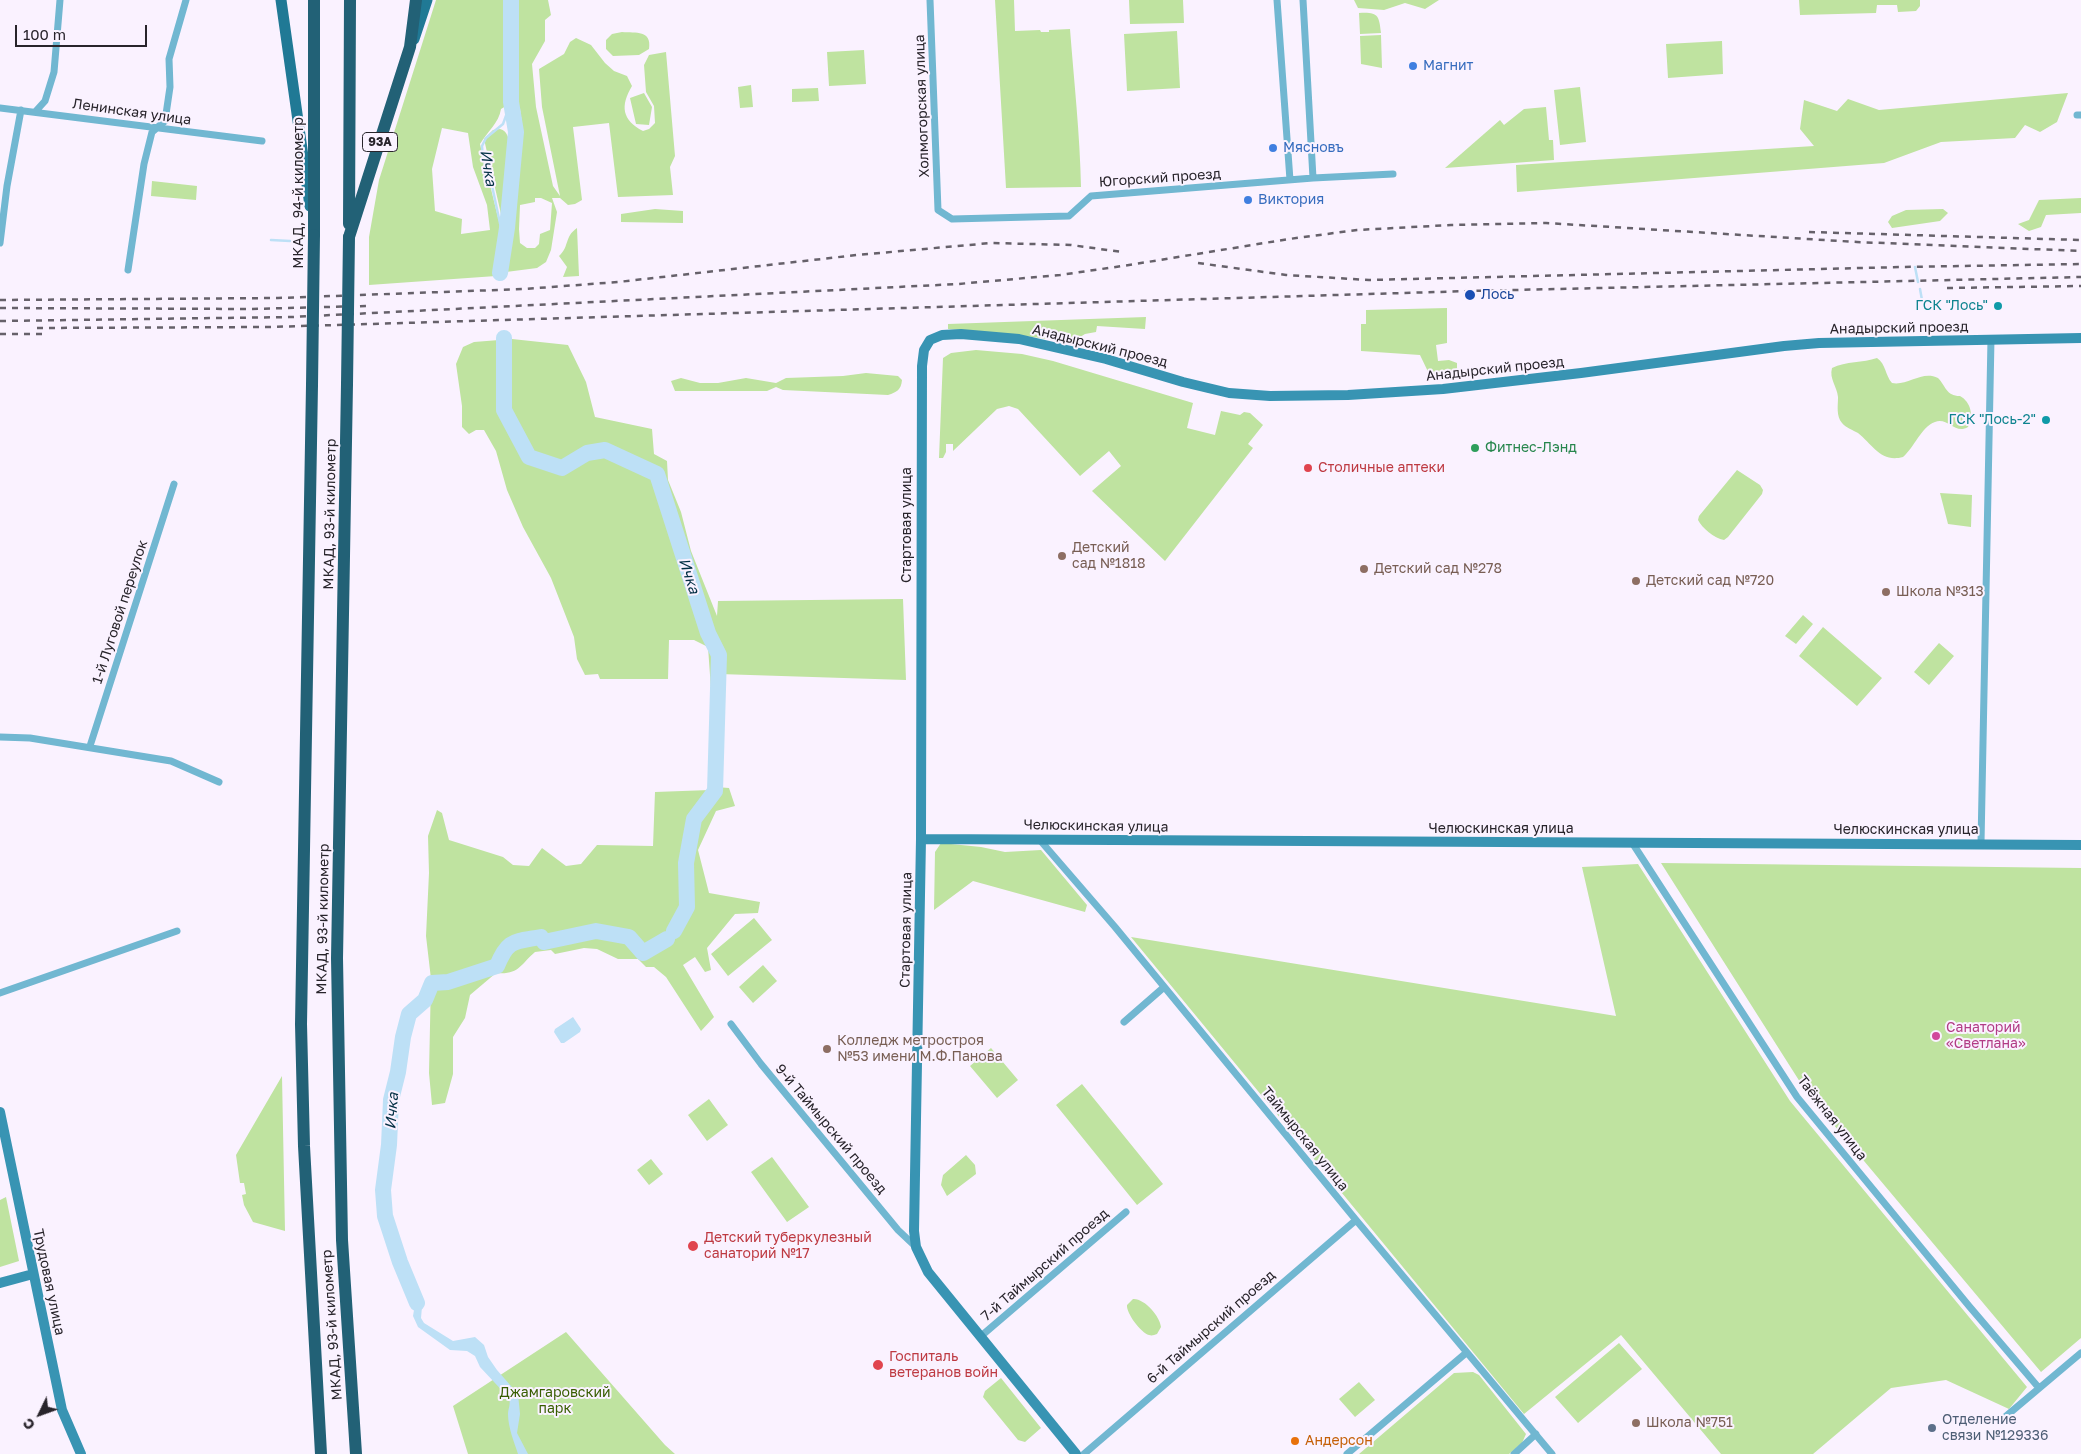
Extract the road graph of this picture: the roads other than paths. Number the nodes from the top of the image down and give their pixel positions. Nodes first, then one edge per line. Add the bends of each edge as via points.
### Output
1 (60, 0) edge
2 (186, 0) edge
3 (282, 0) edge
4 (314, 0) edge
5 (350, 0) edge
6 (416, 0) edge
7 (427, 0) edge
8 (930, 0) edge
9 (1277, 0) edge
10 (1303, 0) edge
11 (410, 47) junction
12 (0, 108) edge
13 (20, 110) junction
14 (35, 112) junction
15 (156, 128) junction
16 (262, 142) dead end
17 (1393, 174) dead end
18 (1314, 178) junction
19 (1290, 180) junction
20 (3, 186) edge
21 (938, 210) joint
22 (314, 235) junction
23 (349, 237) junction
24 (0, 243) edge
25 (128, 270) dead end
26 (2081, 338) edge
27 (1991, 339) junction
28 (924, 350) joint
29 (312, 385) joint
30 (174, 484) dead end
31 (0, 736) edge
32 (90, 746) junction
33 (219, 782) dead end
34 (921, 838) junction
35 (1039, 839) junction
36 (1981, 843) junction
37 (1633, 844) junction
38 (2081, 845) edge
39 (177, 931) dead end
40 (1163, 988) junction
41 (0, 992) edge
42 (1124, 1022) dead end
43 (731, 1024) dead end
44 (0, 1112) edge
45 (1126, 1212) dead end
46 (1356, 1220) junction
47 (916, 1247) junction
48 (33, 1274) junction
49 (0, 1283) edge
50 (980, 1337) junction
51 (1466, 1353) junction
52 (2081, 1353) edge
53 (2040, 1388) junction
54 (2005, 1418) dead end
55 (1536, 1434) junction
56 (81, 1454) edge
57 (321, 1454) edge
58 (356, 1454) edge
59 (1076, 1454) edge
60 (1084, 1454) edge
61 (1347, 1454) edge
62 (1514, 1454) edge
63 (1552, 1454) edge

1 - 14 street via 54,72 46,101
2 - 15 street via 169,59 170,87 165,120
3 - 22 main road
4 - 22 highway, МКАД, 94-й километр
5 - 23 highway
6 - 11 highway, 93A
7 - 11 main road
8 - 21 street, Холмогорская улица
9 - 19 street
10 - 18 street
11 - 23 highway, 93A
12 - 13 street, Ленинская улица
13 - 14 street, Ленинская улица
13 - 20 street
14 - 15 street, Ленинская улица
15 - 16 street, Ленинская улица
15 - 25 street via 152,132 144,164
17 - 18 street, Югорский проезд
18 - 19 street, Югорский проезд
19 - 21 street, Югорский проезд via 1091,196 1069,216 952,219
20 - 24 street
22 - 29 highway, МКАД, 94-й километр, bridge
23 - 58 highway, МКАД, 93-й километр, bridge via 337,985 342,1240
26 - 27 street, Анадырский проезд
27 - 28 street, Анадырский проезд via 1784,346 1443,389 1270,396 1216,391 1106,359 1019,340 942,335 930,340
27 - 36 street
28 - 34 street, Стартовая улица
29 - 57 highway, МКАД, 93-й километр via 301,1024 304,1146
30 - 32 street, 1-й Луговой переулок
31 - 32 street
32 - 33 street via 170,761
34 - 35 street, Челюскинская улица
34 - 47 street, Стартовая улица
35 - 37 street, Челюскинская улица
35 - 40 street, Таймырская улица via 1115,926
36 - 37 street, Челюскинская улица
36 - 38 street, Челюскинская улица
37 - 53 street, Таёжная улица via 1797,1097
39 - 41 street
40 - 42 street
40 - 46 street, Таймырская улица
43 - 47 street, 9-й Таймырский проезд via 892,1223
44 - 48 street, Трудовая улица
45 - 50 street, 7-й Таймырский проезд
46 - 51 street, Таймырская улица
46 - 60 street, 6-й Таймырский проезд
47 - 50 street, Стартовая улица via 928,1272
48 - 49 street
48 - 56 street, Трудовая улица via 62,1410
50 - 59 street, Стартовая улица
51 - 55 street, Таймырская улица
51 - 61 street
52 - 53 street
53 - 54 street
55 - 62 street
55 - 63 street, Таймырская улица

